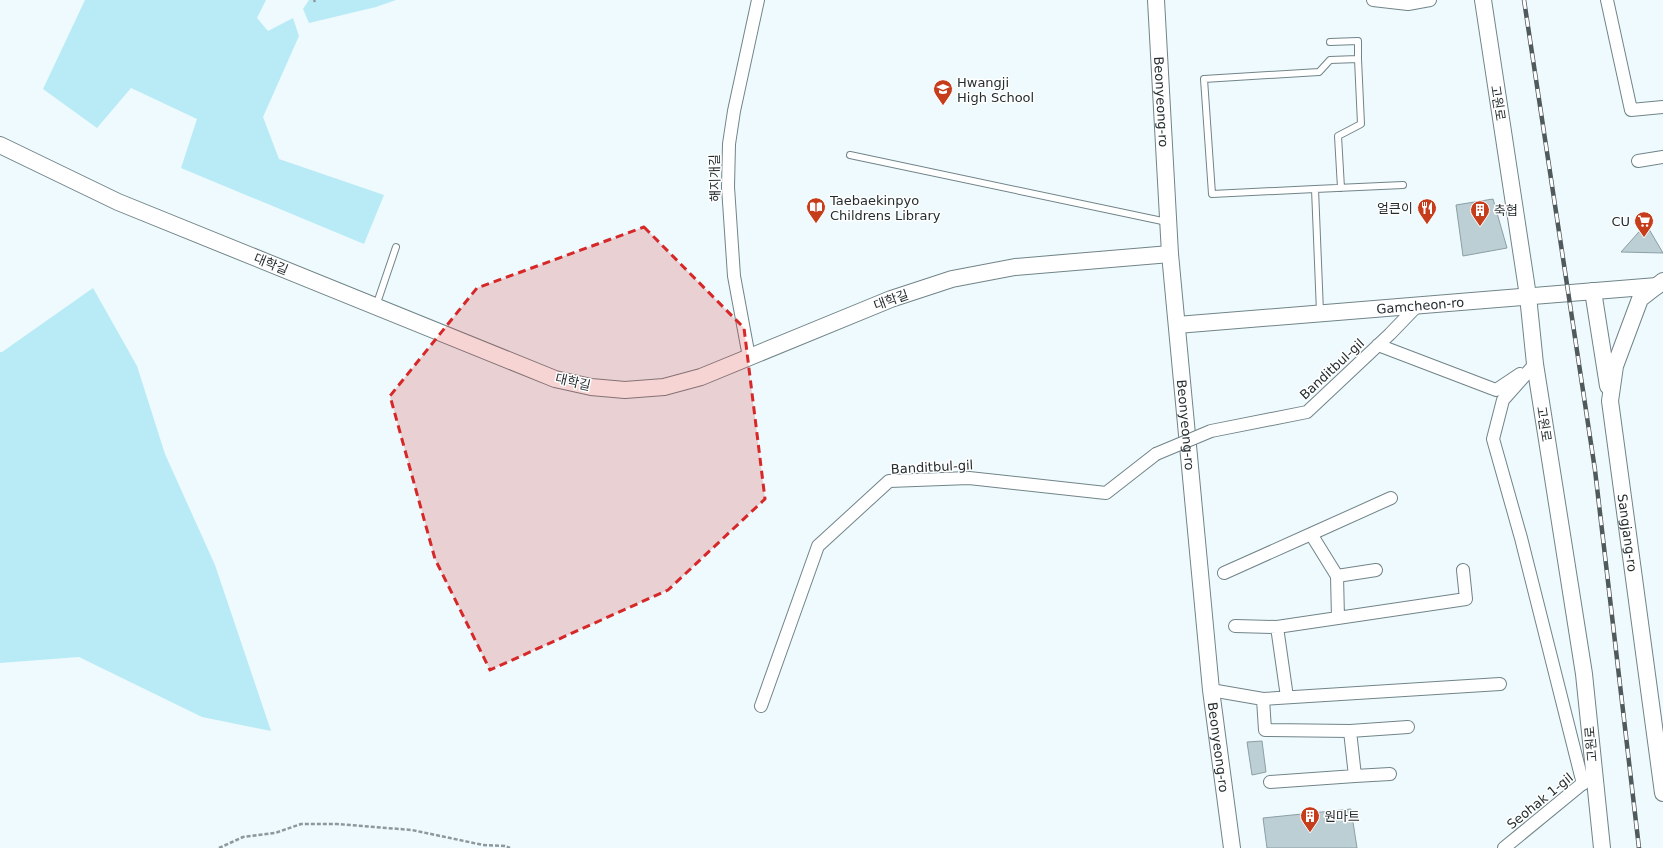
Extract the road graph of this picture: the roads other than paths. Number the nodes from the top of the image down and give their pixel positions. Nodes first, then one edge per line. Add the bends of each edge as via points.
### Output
1 (758, 0) edge
2 (1156, 0) edge
3 (1372, 0) edge
4 (1430, 0) edge
5 (1483, 0) edge
6 (1607, 0) edge
7 (1330, 42) dead end
8 (1358, 59) junction
9 (1663, 107) edge
10 (0, 144) edge
11 (850, 155) dead end
12 (1663, 158) edge
13 (1638, 160) dead end
14 (1403, 185) dead end
15 (1341, 188) junction
16 (1315, 189) junction
17 (1168, 222) junction
18 (396, 247) dead end
19 (1170, 254) junction
20 (1661, 284) edge
21 (1592, 291) junction
22 (1528, 296) junction
23 (376, 306) junction
24 (1417, 306) junction
25 (1320, 314) junction
26 (1177, 325) junction
27 (1378, 345) junction
28 (749, 356) junction
29 (1535, 364) junction
30 (1610, 401) junction
31 (1391, 498) dead end
32 (1311, 534) junction
33 (1376, 570) dead end
34 (1463, 570) dead end
35 (1224, 573) dead end
36 (1337, 576) junction
37 (1338, 618) junction
38 (1235, 626) dead end
39 (1278, 627) junction
40 (1500, 684) dead end
41 (1211, 690) junction
42 (1287, 697) junction
43 (1263, 699) junction
44 (761, 706) dead end
45 (1408, 727) dead end
46 (1350, 731) junction
47 (1390, 774) dead end
48 (1355, 776) junction
49 (1588, 779) junction
50 (1270, 782) dead end
51 (1663, 793) edge
52 (1232, 848) edge
53 (1504, 848) edge
54 (1602, 848) edge

1 - 28 street, 해지개길 via 729,144 728,187 734,276
2 - 17 street, Beonyeong-ro
3 - 4 street via 1408,4
5 - 22 street, 고원로
6 - 9 street via 1631,110
7 - 8 lane via 1358,41
8 - 15 lane via 1361,124 1338,136
8 - 16 lane via 1330,60 1319,72 1204,79 1212,194
10 - 23 street, 대학길 via 118,202
11 - 17 lane
12 - 13 street
14 - 15 lane
15 - 16 lane
16 - 25 lane
17 - 19 street, Beonyeong-ro
18 - 23 lane
19 - 26 street, Beonyeong-ro
19 - 28 street, 대학길 via 1015,267 952,279 891,299
20 - 21 street, Gamcheon-ro
20 - 30 street, Sangjang-ro via 1640,299 1615,366
21 - 22 street, Gamcheon-ro
21 - 30 street
22 - 24 street, Gamcheon-ro
22 - 29 street, 고원로
23 - 28 street, 대학길 via 555,379 591,386 625,390 664,387 701,377
24 - 25 street, Gamcheon-ro
24 - 27 street, Banditbul-gil
25 - 26 street, Gamcheon-ro
26 - 41 street, Beonyeong-ro
27 - 29 street, Banditbul-gil via 1496,390
27 - 44 street, Banditbul-gil, bridge via 1307,412 1211,430 1156,454 1106,493 969,478 889,481 818,546
29 - 49 street, 고원로 via 1584,674
29 - 49 street via 1503,400 1493,439
30 - 51 street, Sangjang-ro
31 - 32 street
32 - 35 street
32 - 36 street
33 - 36 street
34 - 37 street via 1466,599
36 - 37 street
37 - 39 street
38 - 39 street
39 - 42 street
40 - 42 street
41 - 43 street
41 - 52 street, Beonyeong-ro
42 - 43 street
43 - 46 street via 1265,730
45 - 46 street
46 - 48 street
47 - 48 street
48 - 50 street
49 - 53 street, Seohak 1-gil
49 - 54 street, 고원로

